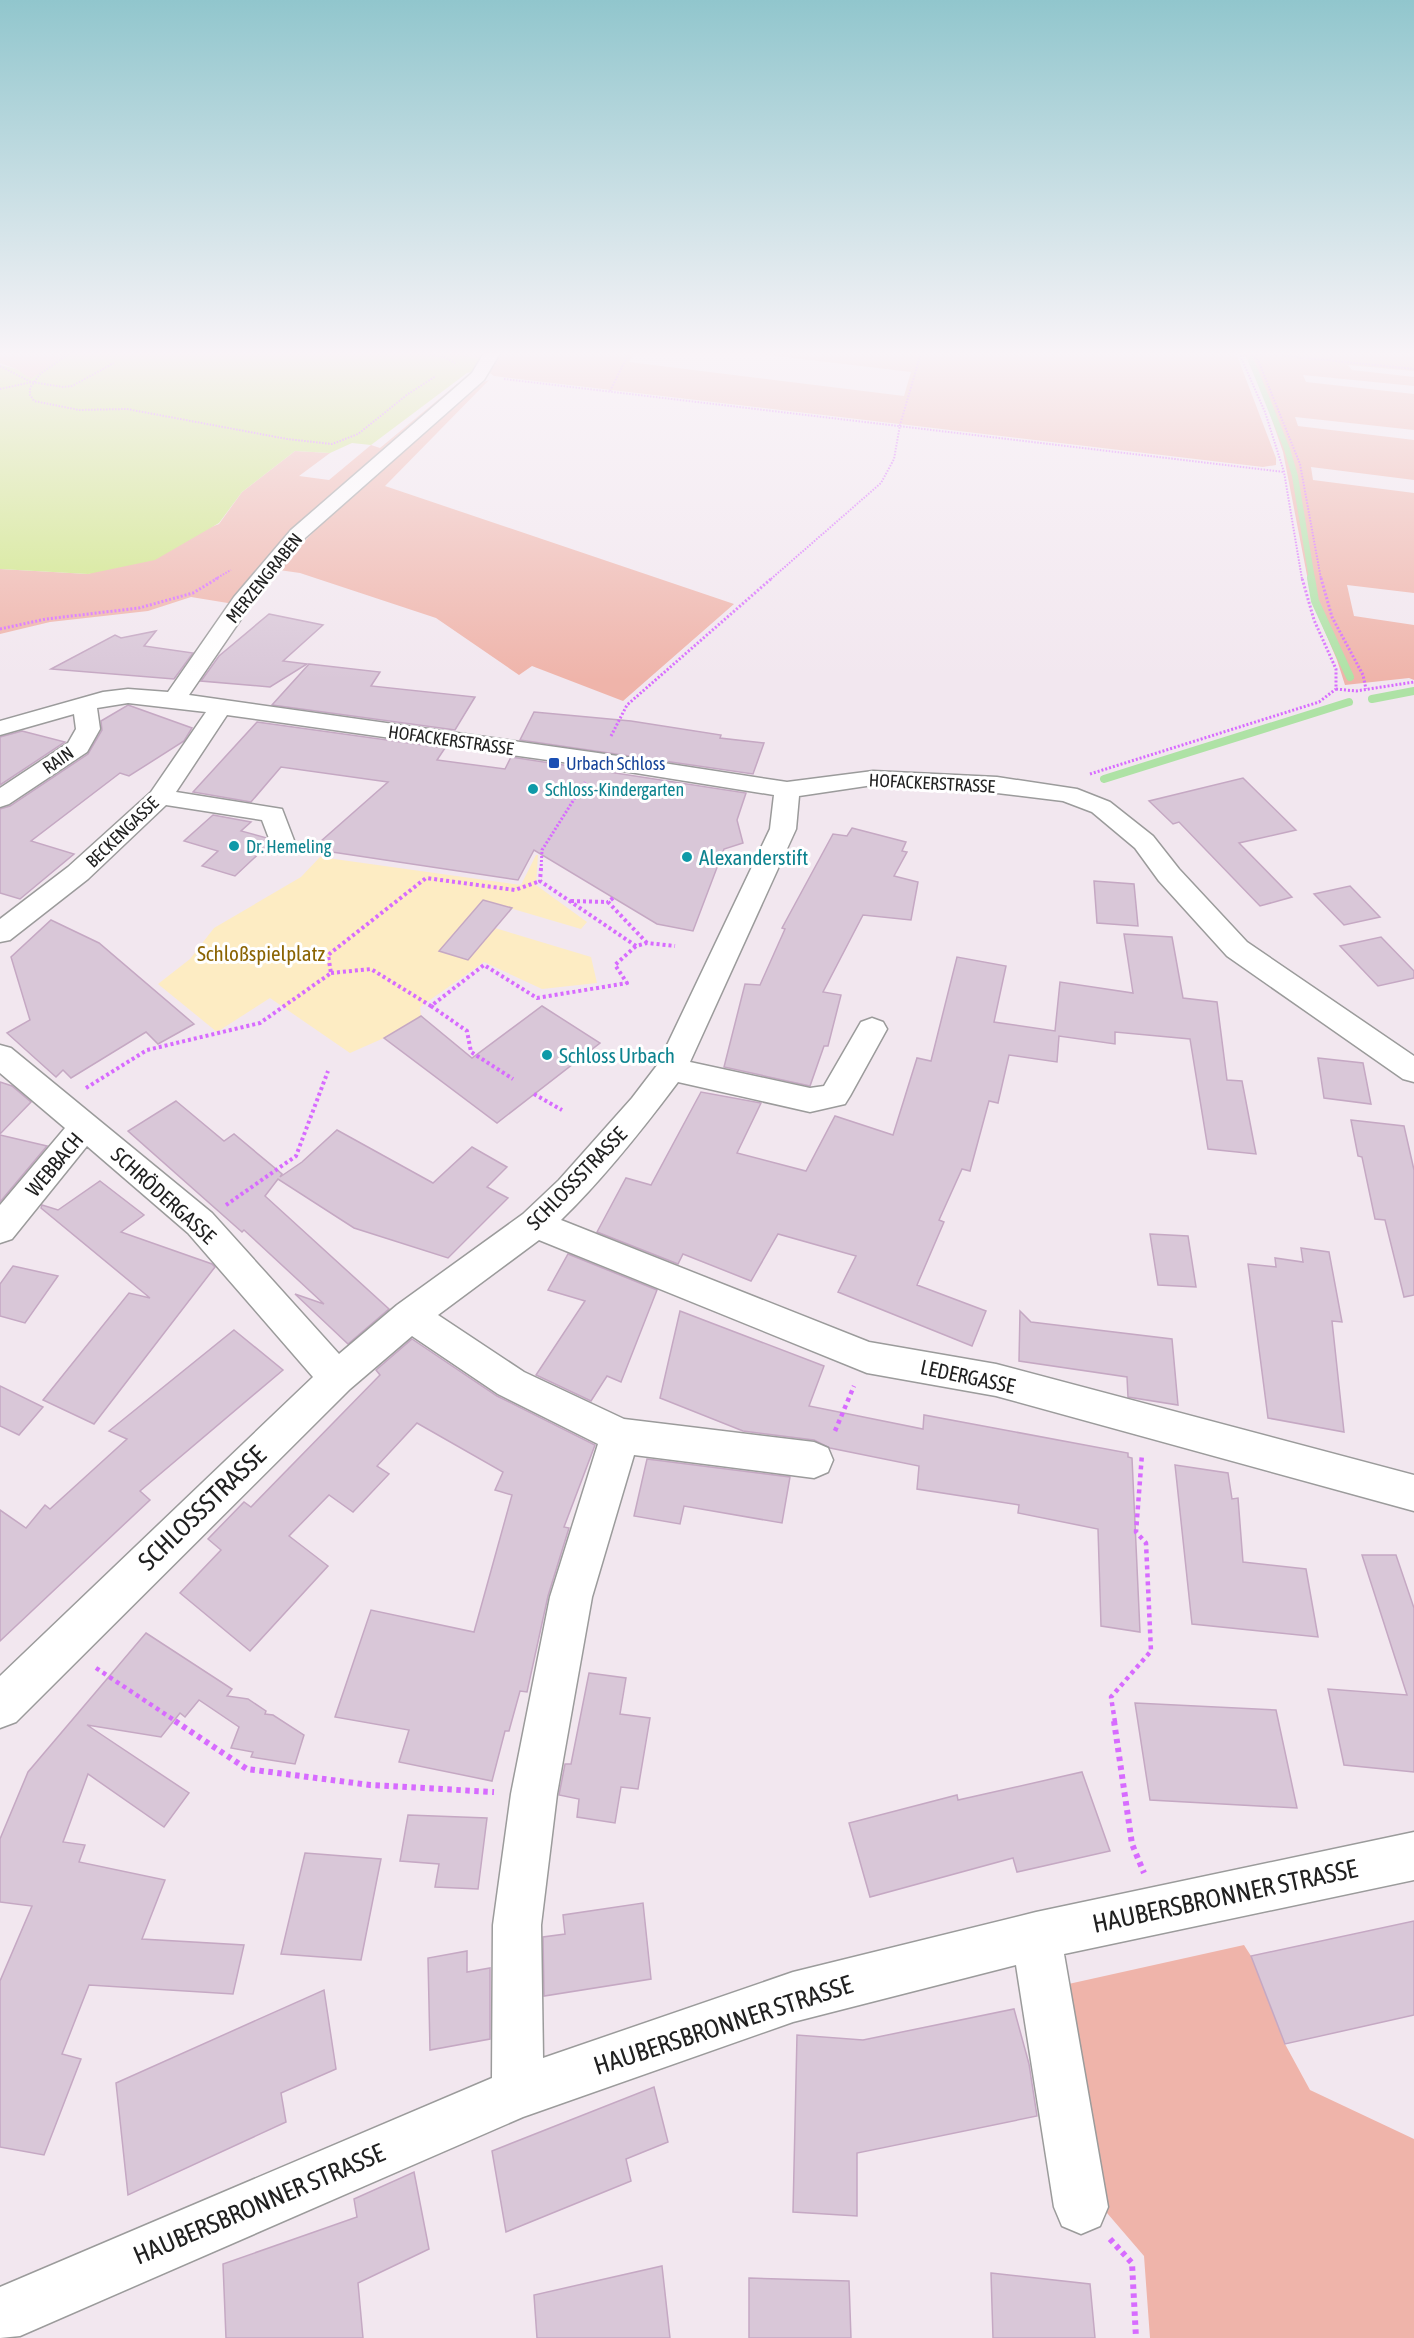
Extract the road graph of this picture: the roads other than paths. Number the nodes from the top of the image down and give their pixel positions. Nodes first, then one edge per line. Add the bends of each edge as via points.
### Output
1 (380, 462) edge
2 (174, 700) junction
3 (85, 703) junction
4 (220, 708) junction
5 (0, 728) edge
6 (787, 790) junction
7 (160, 797) junction
8 (0, 799) edge
9 (282, 843) dead end
10 (0, 933) edge
11 (872, 1029) dead end
12 (0, 1056) edge
13 (671, 1069) junction
14 (1414, 1071) edge
15 (86, 1126) junction
16 (535, 1224) junction
17 (0, 1229) edge
18 (410, 1316) junction
19 (337, 1378) junction
20 (620, 1436) junction
21 (814, 1460) road end
22 (1414, 1492) edge
23 (6, 1687) edge
24 (1414, 1856) edge
25 (1036, 1936) junction
26 (518, 2094) junction
27 (1081, 2207) road end
28 (0, 2316) edge

1 - 2 street, MERZENGRABEN via 298,534 242,602
2 - 3 street, HOFACKERSTRASSE via 128,696
2 - 4 street, HOFACKERSTRASSE
3 - 5 street, HOFACKERSTRASSE
3 - 8 street, RAIN via 88,729 78,747
4 - 6 street, HOFACKERSTRASSE
4 - 7 street, BECKENGASSE
6 - 13 street, SCHLOSSSTRASSE via 783,829
6 - 14 street, HOFACKERSTRASSE via 873,778 997,785 1068,795 1101,807 1144,842 1238,949
7 - 9 street via 273,814
7 - 10 street, BECKENGASSE via 78,873
11 - 13 street via 834,1096 810,1100
12 - 15 street, SCHRÖDERGASSE
13 - 16 street, SCHLOSSSTRASSE via 571,1189
15 - 17 street, WEBBACH
15 - 19 street, SCHRÖDERGASSE via 200,1223
16 - 18 street, SCHLOSSSTRASSE
16 - 22 street, LEDERGASSE via 867,1357 996,1380
18 - 19 street, SCHLOSSSTRASSE
18 - 20 street via 511,1383
19 - 23 street, SCHLOSSSTRASSE via 62,1645
20 - 21 street
20 - 26 street via 571,1597 534,1794 517,1925
24 - 25 street, HAUBERSBRONNER STRASSE
25 - 26 street, HAUBERSBRONNER STRASSE via 793,1997
25 - 27 street
26 - 28 street, HAUBERSBRONNER STRASSE

